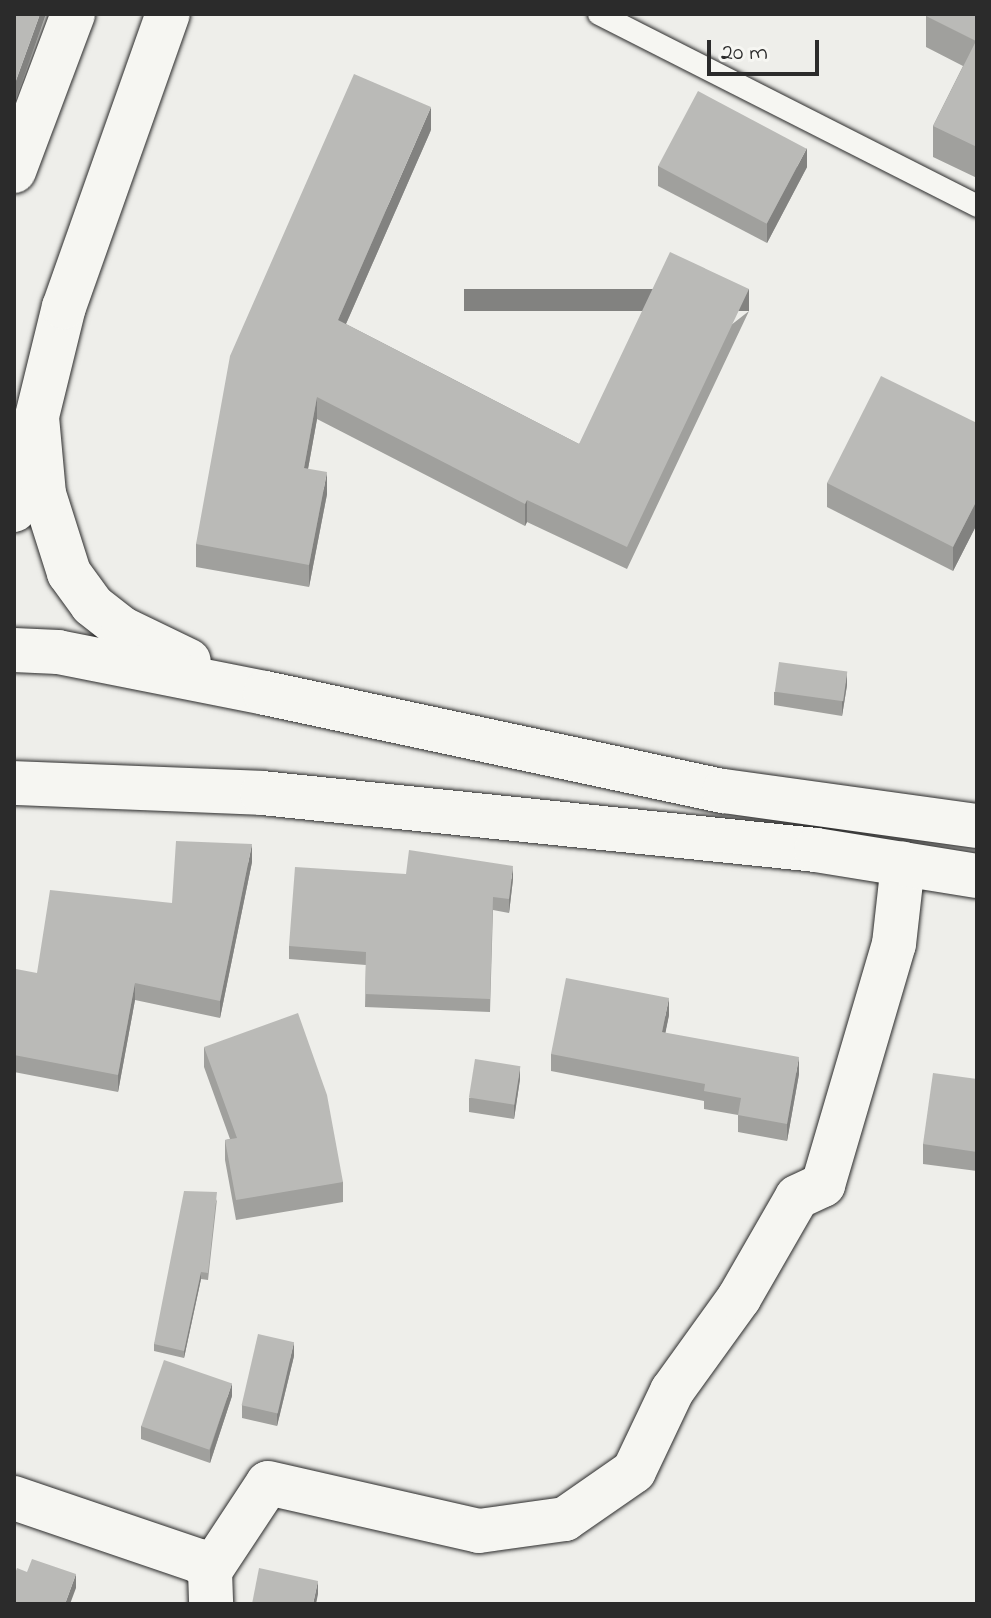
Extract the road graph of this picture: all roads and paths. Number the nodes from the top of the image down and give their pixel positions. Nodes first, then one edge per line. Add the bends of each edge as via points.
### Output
1 (73, 14) edge
2 (168, 14) edge
3 (599, 14) edge
4 (14, 171) edge
5 (977, 206) edge
6 (37, 417) junction
7 (14, 510) edge
8 (14, 650) edge
9 (265, 693) junction
10 (14, 783) edge
11 (107, 785) junction
12 (14, 817) edge
13 (977, 826) edge
14 (903, 864) junction
15 (977, 876) edge
16 (14, 1498) edge
17 (210, 1588) edge

1 - 4 main road
2 - 6 main road via 64,307
3 - 5 lane
6 - 7 main road
6 - 9 main road via 54,537 69,573 92,605 167,652
8 - 9 main road via 58,652
9 - 13 main road via 724,791
10 - 11 main road
11 - 12 main road via 66,793
11 - 14 main road via 262,793 816,850
14 - 15 main road
14 - 17 main road via 894,944 823,1185 797,1197 739,1298 672,1391 634,1471 565,1519 479,1531 268,1483
16 - 17 main road via 181,1554

